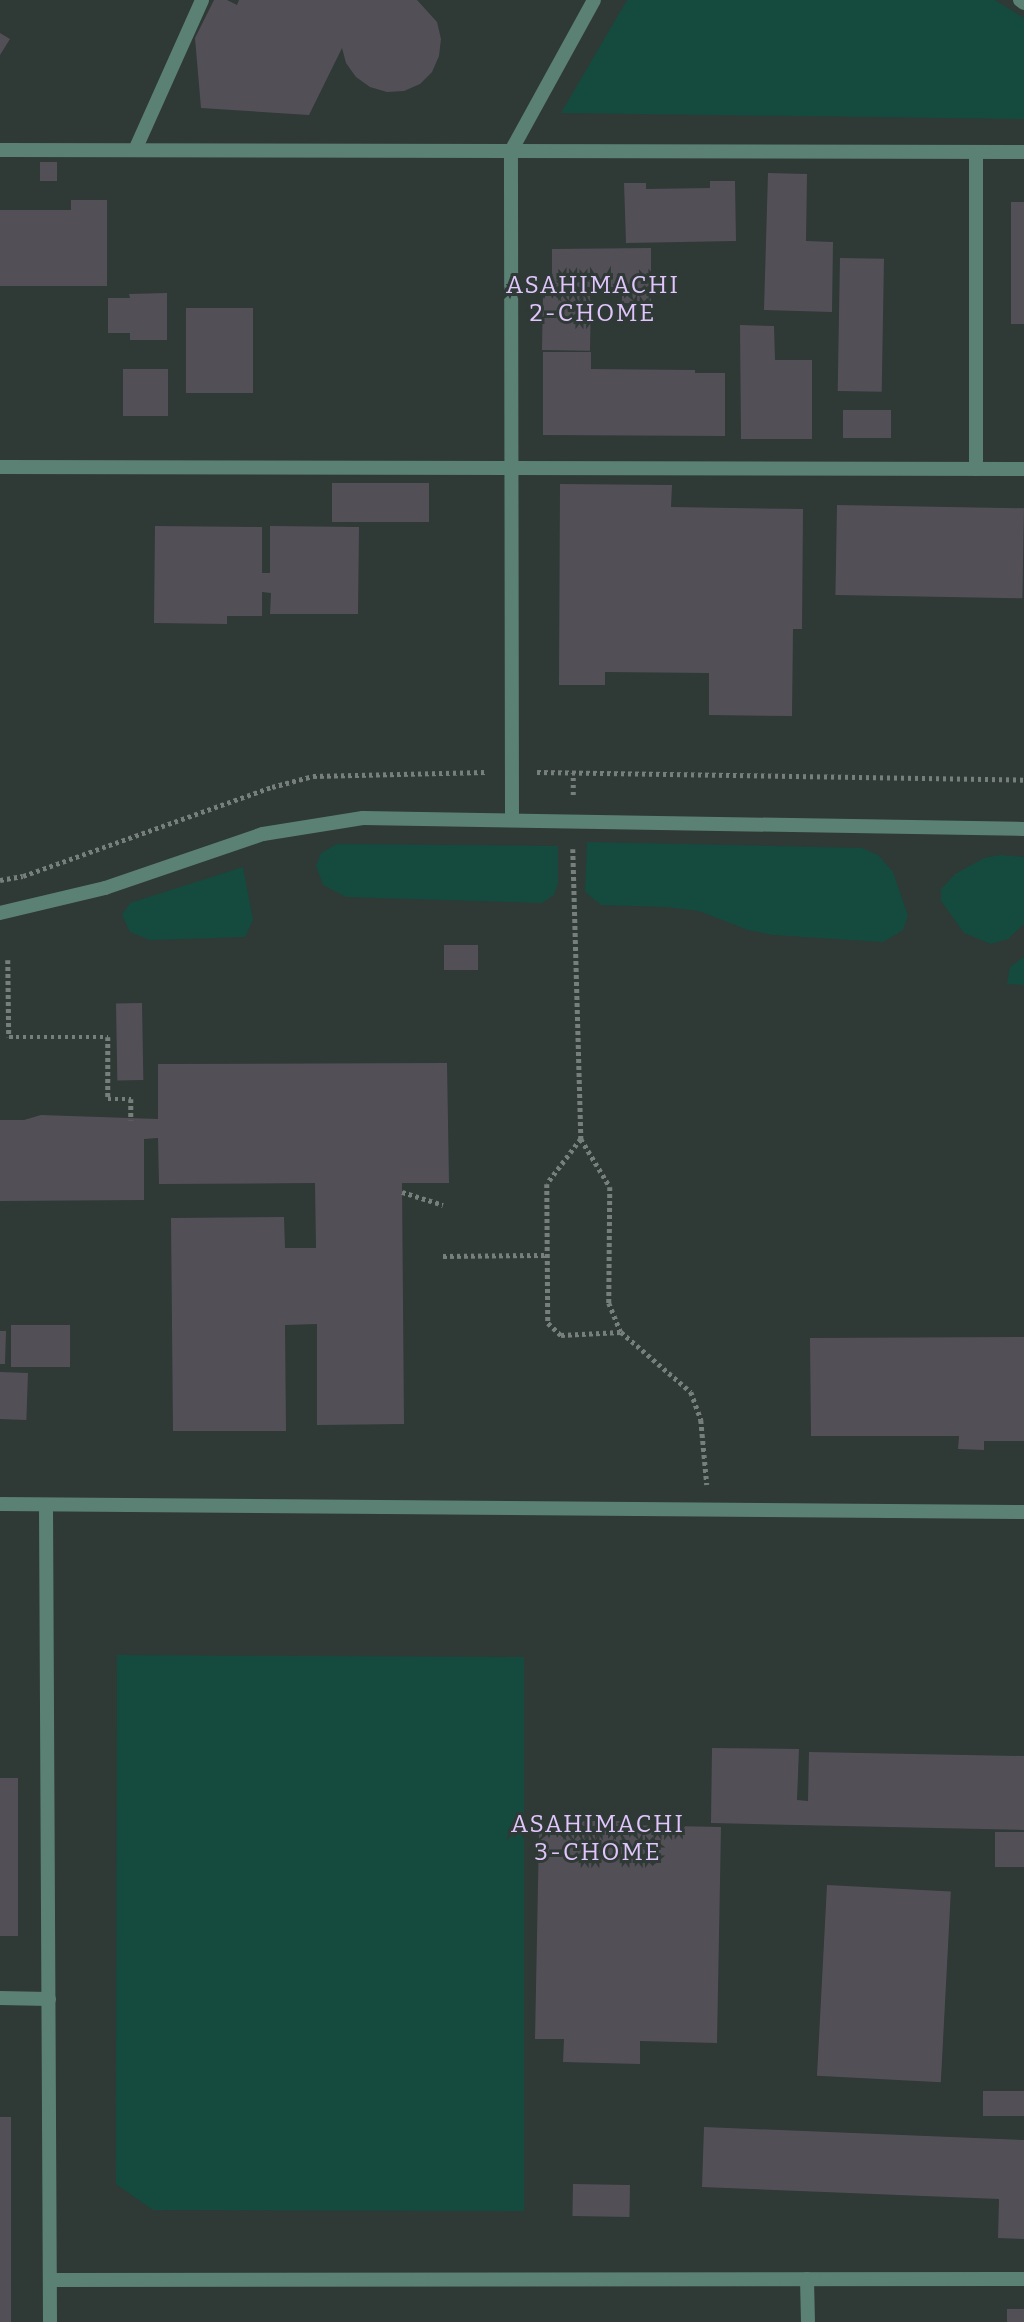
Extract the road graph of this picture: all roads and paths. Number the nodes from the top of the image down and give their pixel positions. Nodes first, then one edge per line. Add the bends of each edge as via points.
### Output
1 (202, 0) edge
2 (594, 0) edge
3 (0, 150) edge
4 (135, 150) junction
5 (511, 151) junction
6 (976, 152) junction
7 (1024, 152) edge
8 (0, 467) edge
9 (511, 468) junction
10 (976, 469) junction
11 (1024, 469) edge
12 (573, 773) dead end
13 (512, 820) junction
14 (573, 821) junction
15 (1024, 829) edge
16 (0, 913) edge
17 (8, 960) dead end
18 (131, 1120) dead end
19 (581, 1139) junction
20 (402, 1192) dead end
21 (443, 1205) dead end
22 (547, 1255) junction
23 (443, 1256) dead end
24 (621, 1332) junction
25 (0, 1504) edge
26 (46, 1505) junction
27 (709, 1510) junction
28 (1024, 1512) edge
29 (0, 1998) edge
30 (49, 1998) junction
31 (807, 2279) junction
32 (1024, 2279) edge
33 (50, 2280) junction
34 (50, 2322) edge
35 (808, 2322) edge

1 - 4 street
2 - 5 street
3 - 4 street
4 - 5 street
5 - 6 street
5 - 9 street
6 - 7 street
6 - 10 street
8 - 9 street
9 - 10 street
9 - 13 street
10 - 11 street
12 - 14 path
13 - 14 street
13 - 16 street via 363,818 263,834 105,888
14 - 15 street
14 - 19 path
17 - 18 path via 9,1037 108,1037 108,1099 131,1099
19 - 22 path via 547,1184
19 - 24 path via 610,1187 609,1303
20 - 21 path
22 - 23 path
22 - 24 path via 548,1323 561,1335
24 - 27 path via 691,1392 702,1420
25 - 26 street
26 - 27 street
26 - 30 street
27 - 28 street
29 - 30 street
30 - 33 street
31 - 32 street
31 - 33 street
31 - 35 street
33 - 34 street

